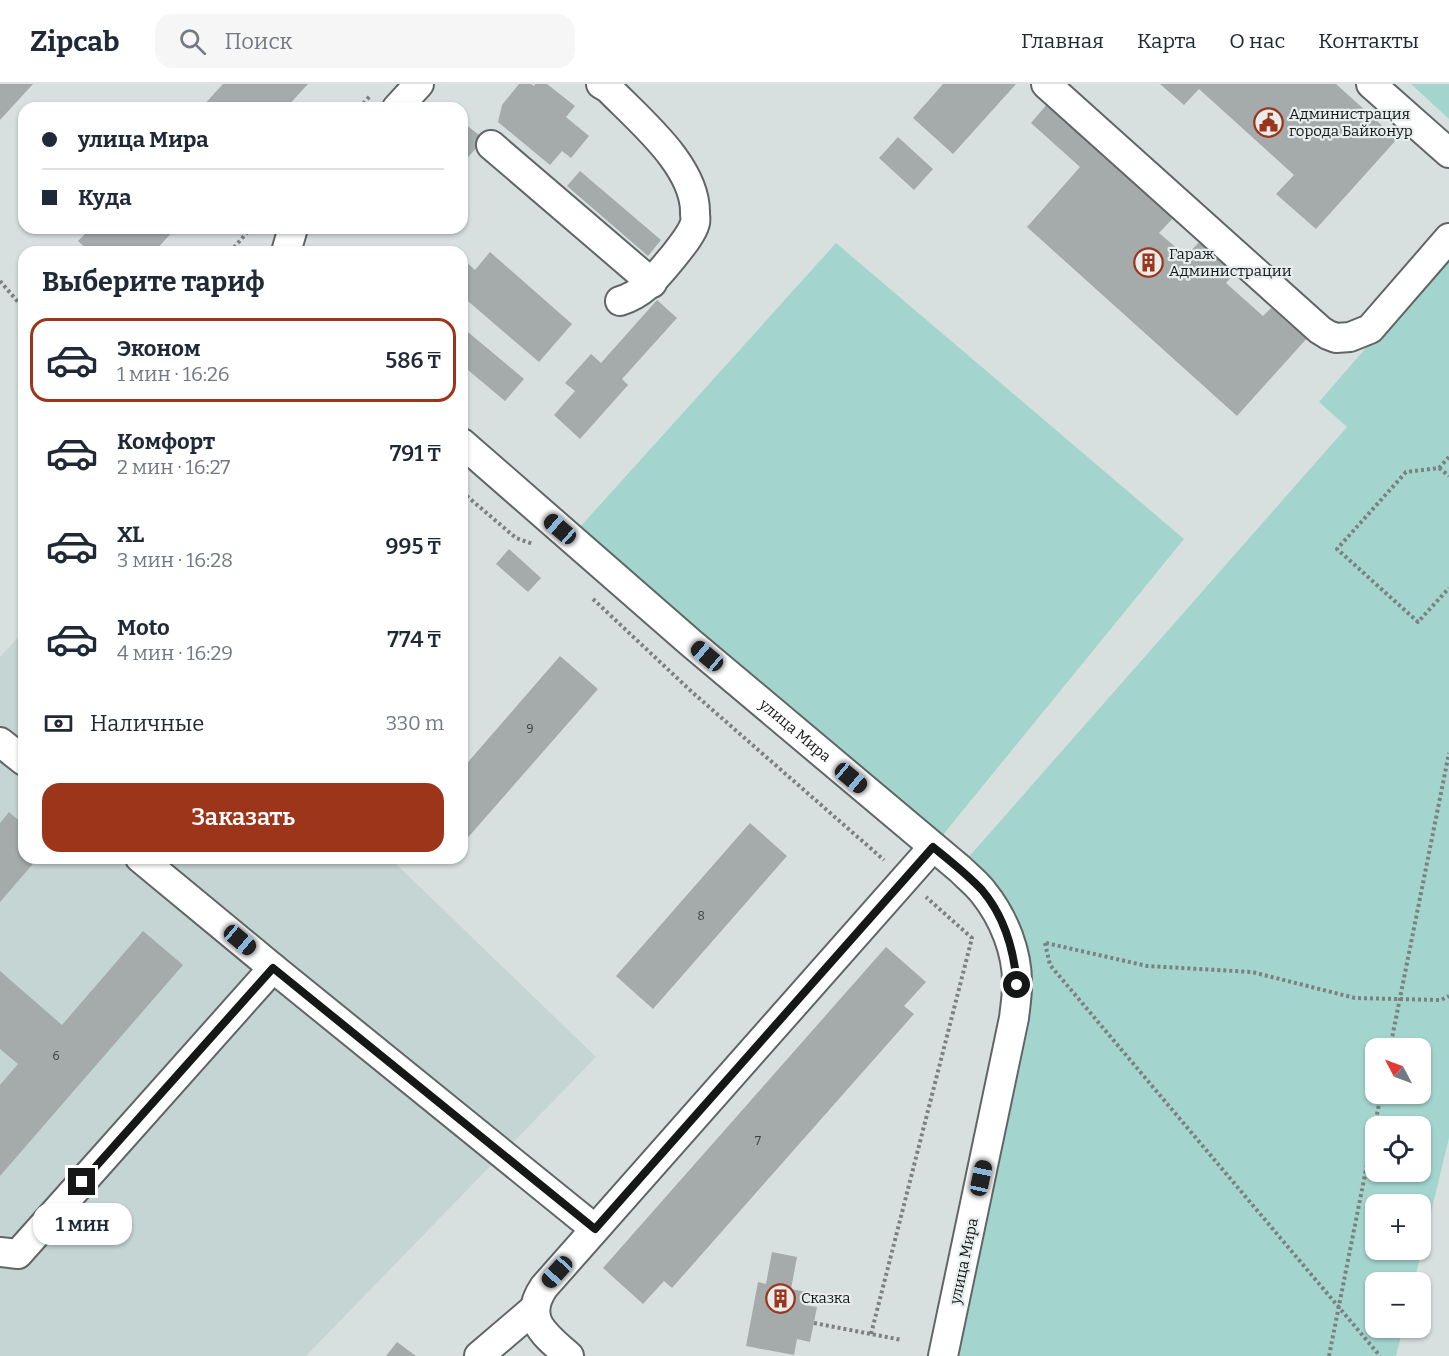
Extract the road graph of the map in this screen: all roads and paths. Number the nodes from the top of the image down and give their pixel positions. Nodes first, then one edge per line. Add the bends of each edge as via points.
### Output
1 (419, 84) edge
2 (601, 84) edge
3 (1046, 84) edge
4 (1371, 84) edge
5 (402, 102) edge
6 (491, 145) dead end
7 (1449, 153) edge
8 (246, 234) edge
9 (1449, 238) edge
10 (235, 246) edge
11 (0, 281) edge
12 (652, 283) junction
13 (620, 301) dead end
14 (18, 302) edge
15 (468, 448) edge
16 (1449, 457) edge
17 (1439, 468) junction
18 (1449, 476) edge
19 (468, 497) edge
20 (516, 538) dead end
21 (1448, 591) edge
22 (0, 742) edge
23 (1449, 753) edge
24 (18, 756) edge
25 (933, 847) junction
26 (147, 864) edge
27 (1008, 935) junction
28 (1045, 943) junction
29 (273, 968) junction
30 (1449, 996) edge
31 (1400, 1000) junction
32 (1392, 1038) edge
33 (1379, 1104) edge
34 (595, 1229) junction
35 (0, 1252) edge
36 (1339, 1308) junction
37 (534, 1309) junction
38 (814, 1323) dead end
39 (902, 1340) dead end
40 (478, 1356) edge
41 (569, 1356) edge
42 (943, 1356) edge
43 (1329, 1356) edge
44 (1380, 1356) edge

1 - 5 street
2 - 12 street via 668,149 687,178 695,201 695,223 683,245
3 - 9 street via 1328,335 1350,337 1370,328
4 - 7 street
6 - 12 street
8 - 10 path
11 - 14 path
12 - 13 street
15 - 25 street, улица Мира
16 - 17 path
17 - 18 path
17 - 21 path via 1406,472 1337,549 1418,622
19 - 20 path
22 - 24 street
23 - 31 path
25 - 27 street, улица Мира via 982,890
25 - 34 street
26 - 29 street
27 - 28 path
27 - 42 street, улица Мира via 1017,985 1014,1018
28 - 31 path via 1147,966 1252,972 1355,999
28 - 36 path via 1050,965
29 - 34 street
29 - 35 street via 18,1254
30 - 31 path via 1441,1000
31 - 32 path
33 - 36 path
34 - 37 street via 544,1287
36 - 43 path
36 - 44 path
37 - 40 street
37 - 41 street via 543,1333
38 - 39 path

